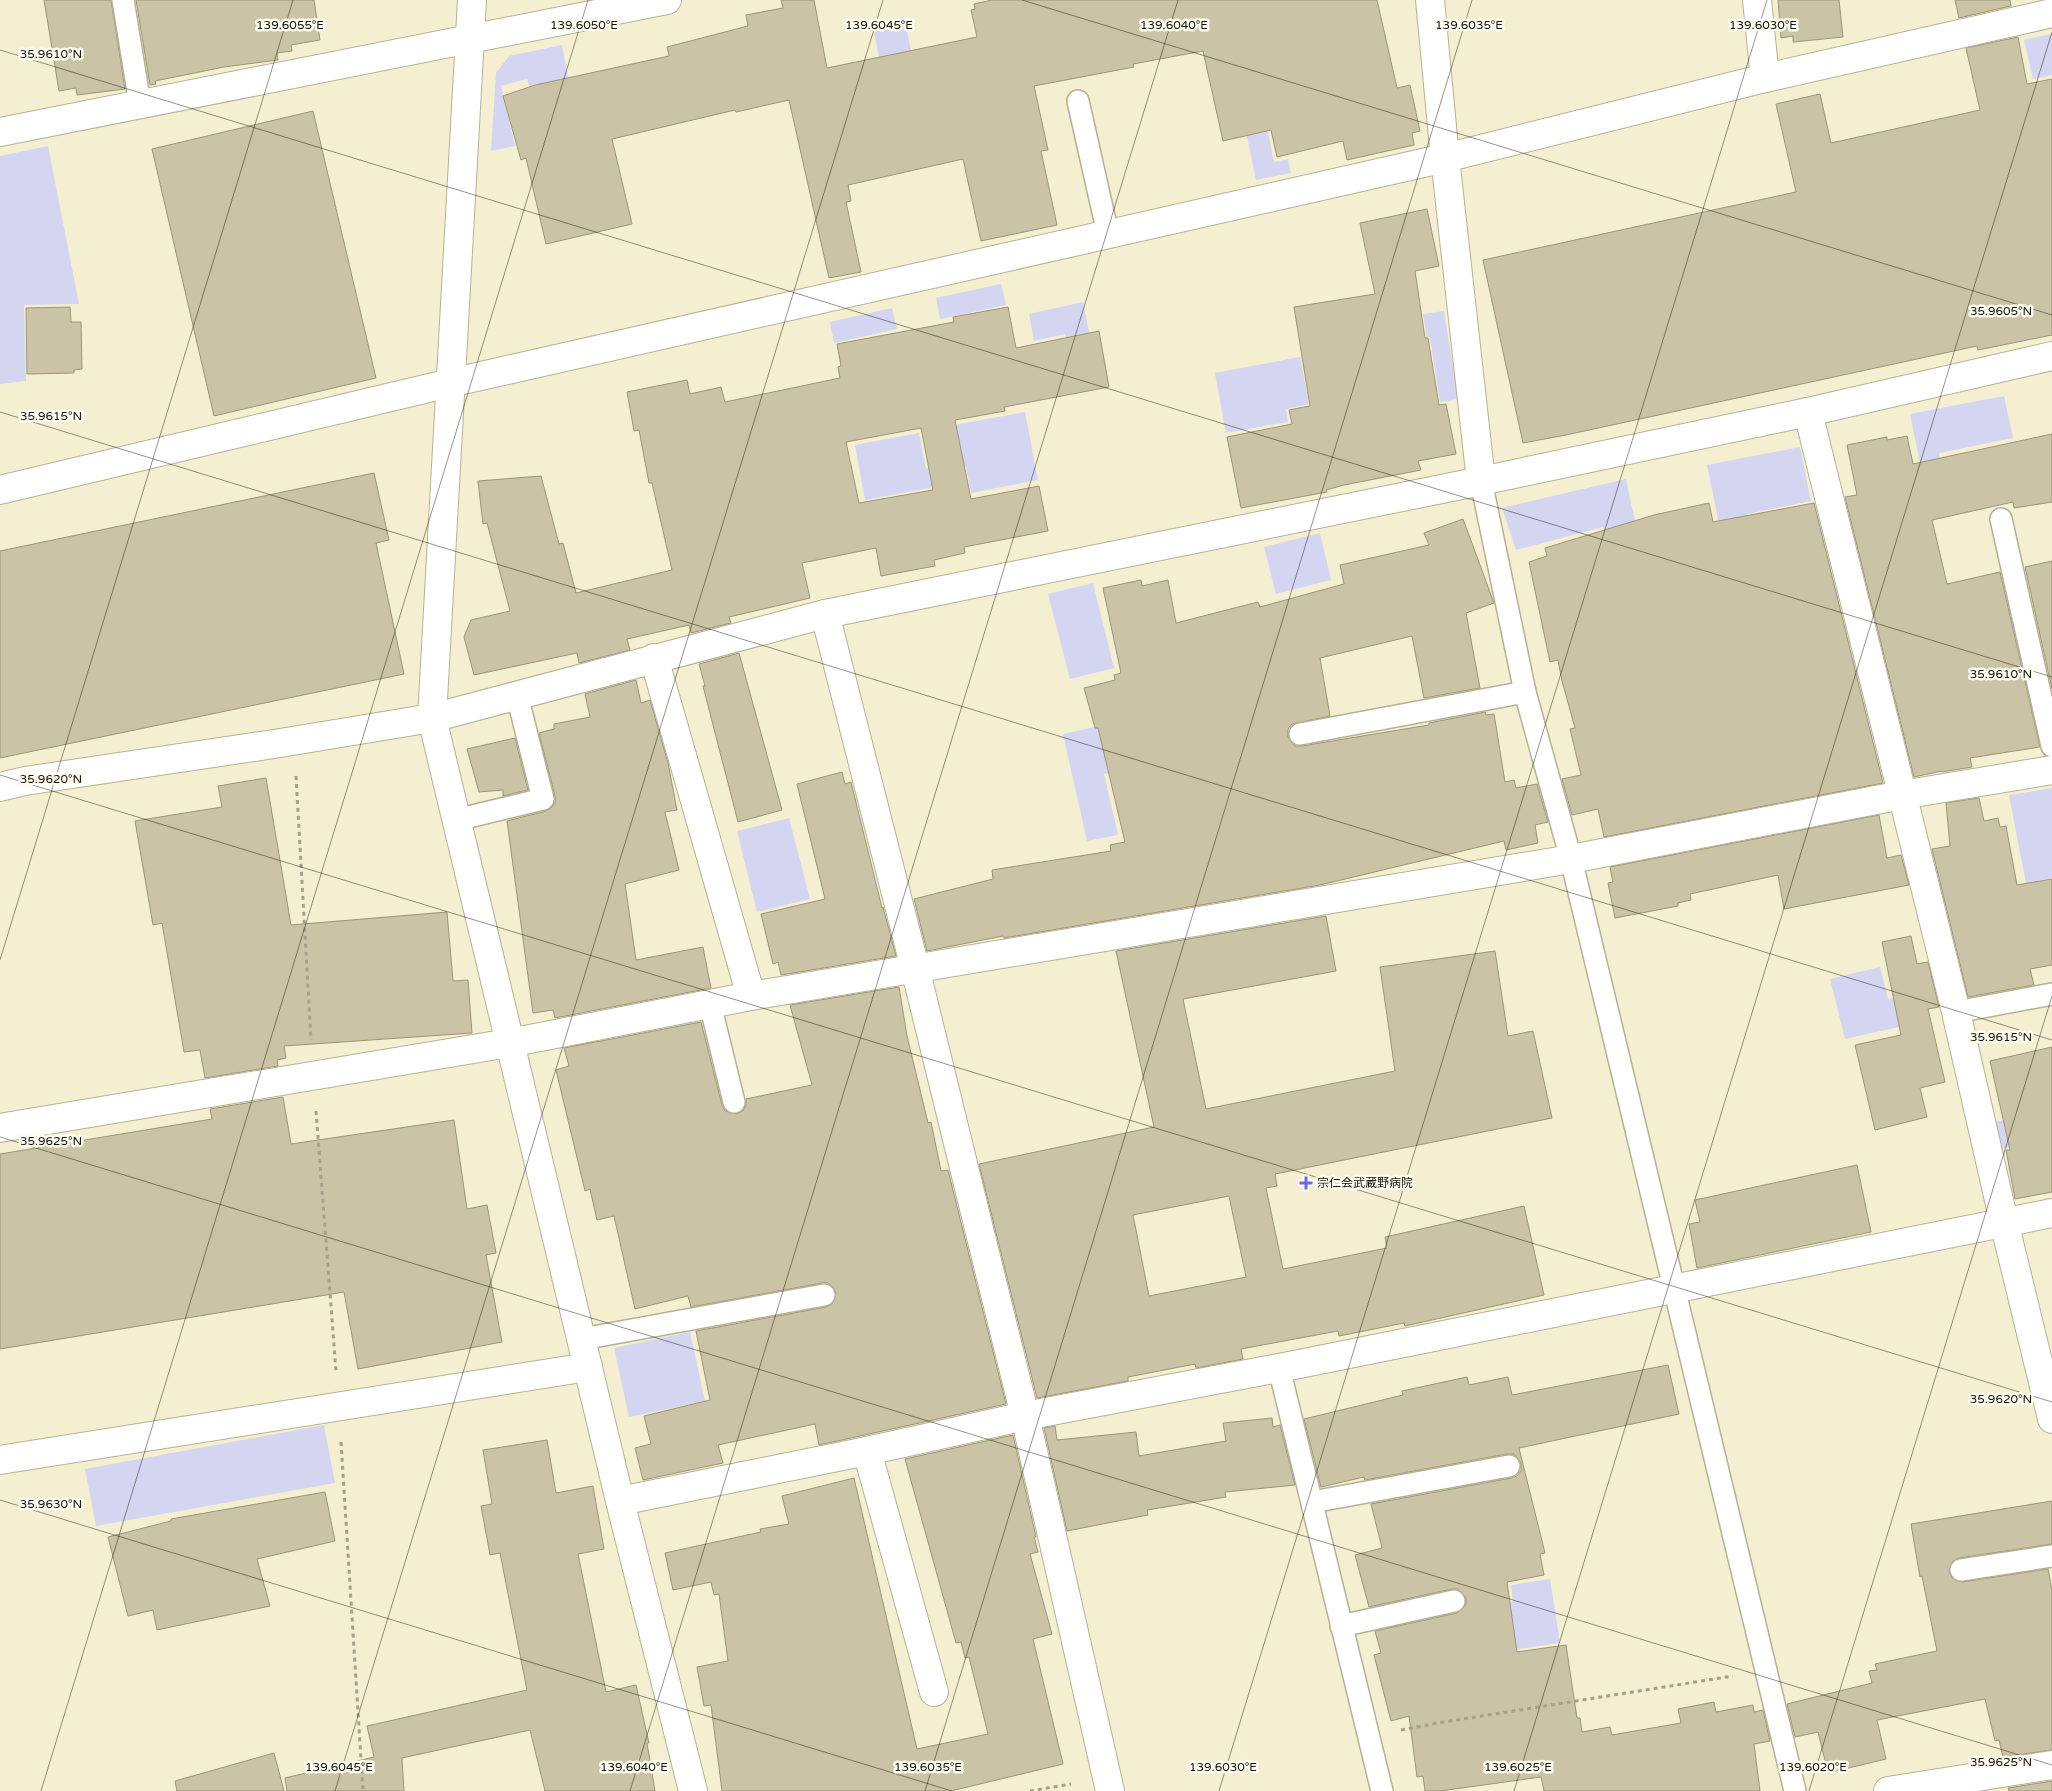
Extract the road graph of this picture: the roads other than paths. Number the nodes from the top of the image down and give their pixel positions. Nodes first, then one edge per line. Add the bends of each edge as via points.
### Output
1 (123, 0) edge
2 (472, 0) edge
3 (668, 0) edge
4 (1430, 0) edge
5 (1757, 0) edge
6 (2052, 13) edge
7 (470, 38) junction
8 (1764, 78) junction
9 (1078, 100) dead end
10 (140, 104) junction
11 (0, 132) edge
12 (1445, 158) junction
13 (1108, 234) junction
14 (2052, 356) edge
15 (450, 383) junction
16 (1808, 412) junction
17 (1481, 481) junction
18 (0, 490) edge
19 (2001, 519) dead end
20 (825, 614) junction
21 (654, 658) junction
22 (1526, 692) junction
23 (517, 695) junction
24 (432, 718) junction
25 (1300, 734) dead end
26 (2052, 746) edge
27 (2052, 770) edge
28 (0, 787) edge
29 (1902, 795) junction
30 (456, 820) junction
31 (1570, 858) junction
32 (915, 968) junction
33 (2052, 994) edge
34 (751, 996) junction
35 (710, 1004) junction
36 (1956, 1012) junction
37 (509, 1043) junction
38 (734, 1102) dead end
39 (0, 1128) edge
40 (2052, 1213) edge
41 (2004, 1222) junction
42 (1675, 1289) junction
43 (824, 1295) dead end
44 (582, 1339) junction
45 (588, 1367) junction
46 (1279, 1368) junction
47 (1025, 1416) junction
48 (2052, 1419) edge
49 (867, 1451) junction
50 (0, 1460) edge
51 (1509, 1466) dead end
52 (620, 1501) junction
53 (1312, 1502) junction
54 (2052, 1556) edge
55 (1961, 1570) dead end
56 (1454, 1601) dead end
57 (1341, 1626) junction
58 (934, 1692) dead end
59 (2052, 1765) edge
60 (1108, 1785) edge
61 (693, 1791) edge
62 (1382, 1791) edge
63 (1794, 1791) edge
64 (1888, 1791) edge

1 - 10 lane
2 - 7 street
3 - 7 street
4 - 12 street
5 - 8 street
6 - 8 street
7 - 10 street
7 - 15 street
8 - 12 street
9 - 13 lane
10 - 11 street
12 - 13 street
12 - 17 street
13 - 15 street
14 - 16 street
15 - 18 street
15 - 24 street
16 - 17 street
16 - 29 street
17 - 20 street
17 - 22 lane
19 - 26 lane
20 - 21 street
20 - 32 street
21 - 23 street
21 - 34 street
22 - 25 lane
22 - 31 lane
23 - 24 street
23 - 30 lane via 543,799
24 - 28 street
24 - 30 street
27 - 29 street
29 - 31 street
29 - 36 street
30 - 37 street
31 - 32 street
31 - 42 lane
32 - 34 street
32 - 47 street
33 - 36 lane
34 - 35 street
35 - 37 street
35 - 38 lane
36 - 41 street
37 - 39 street
37 - 44 street
40 - 41 street
41 - 42 street
41 - 48 street
42 - 46 street
42 - 63 lane
43 - 44 lane
44 - 45 street
45 - 50 street
45 - 52 street
46 - 47 street
46 - 53 lane
47 - 49 street
47 - 60 street
49 - 52 street
49 - 58 street
51 - 53 lane
52 - 61 street
53 - 57 lane
54 - 55 lane
56 - 57 lane
57 - 62 lane
59 - 64 street

